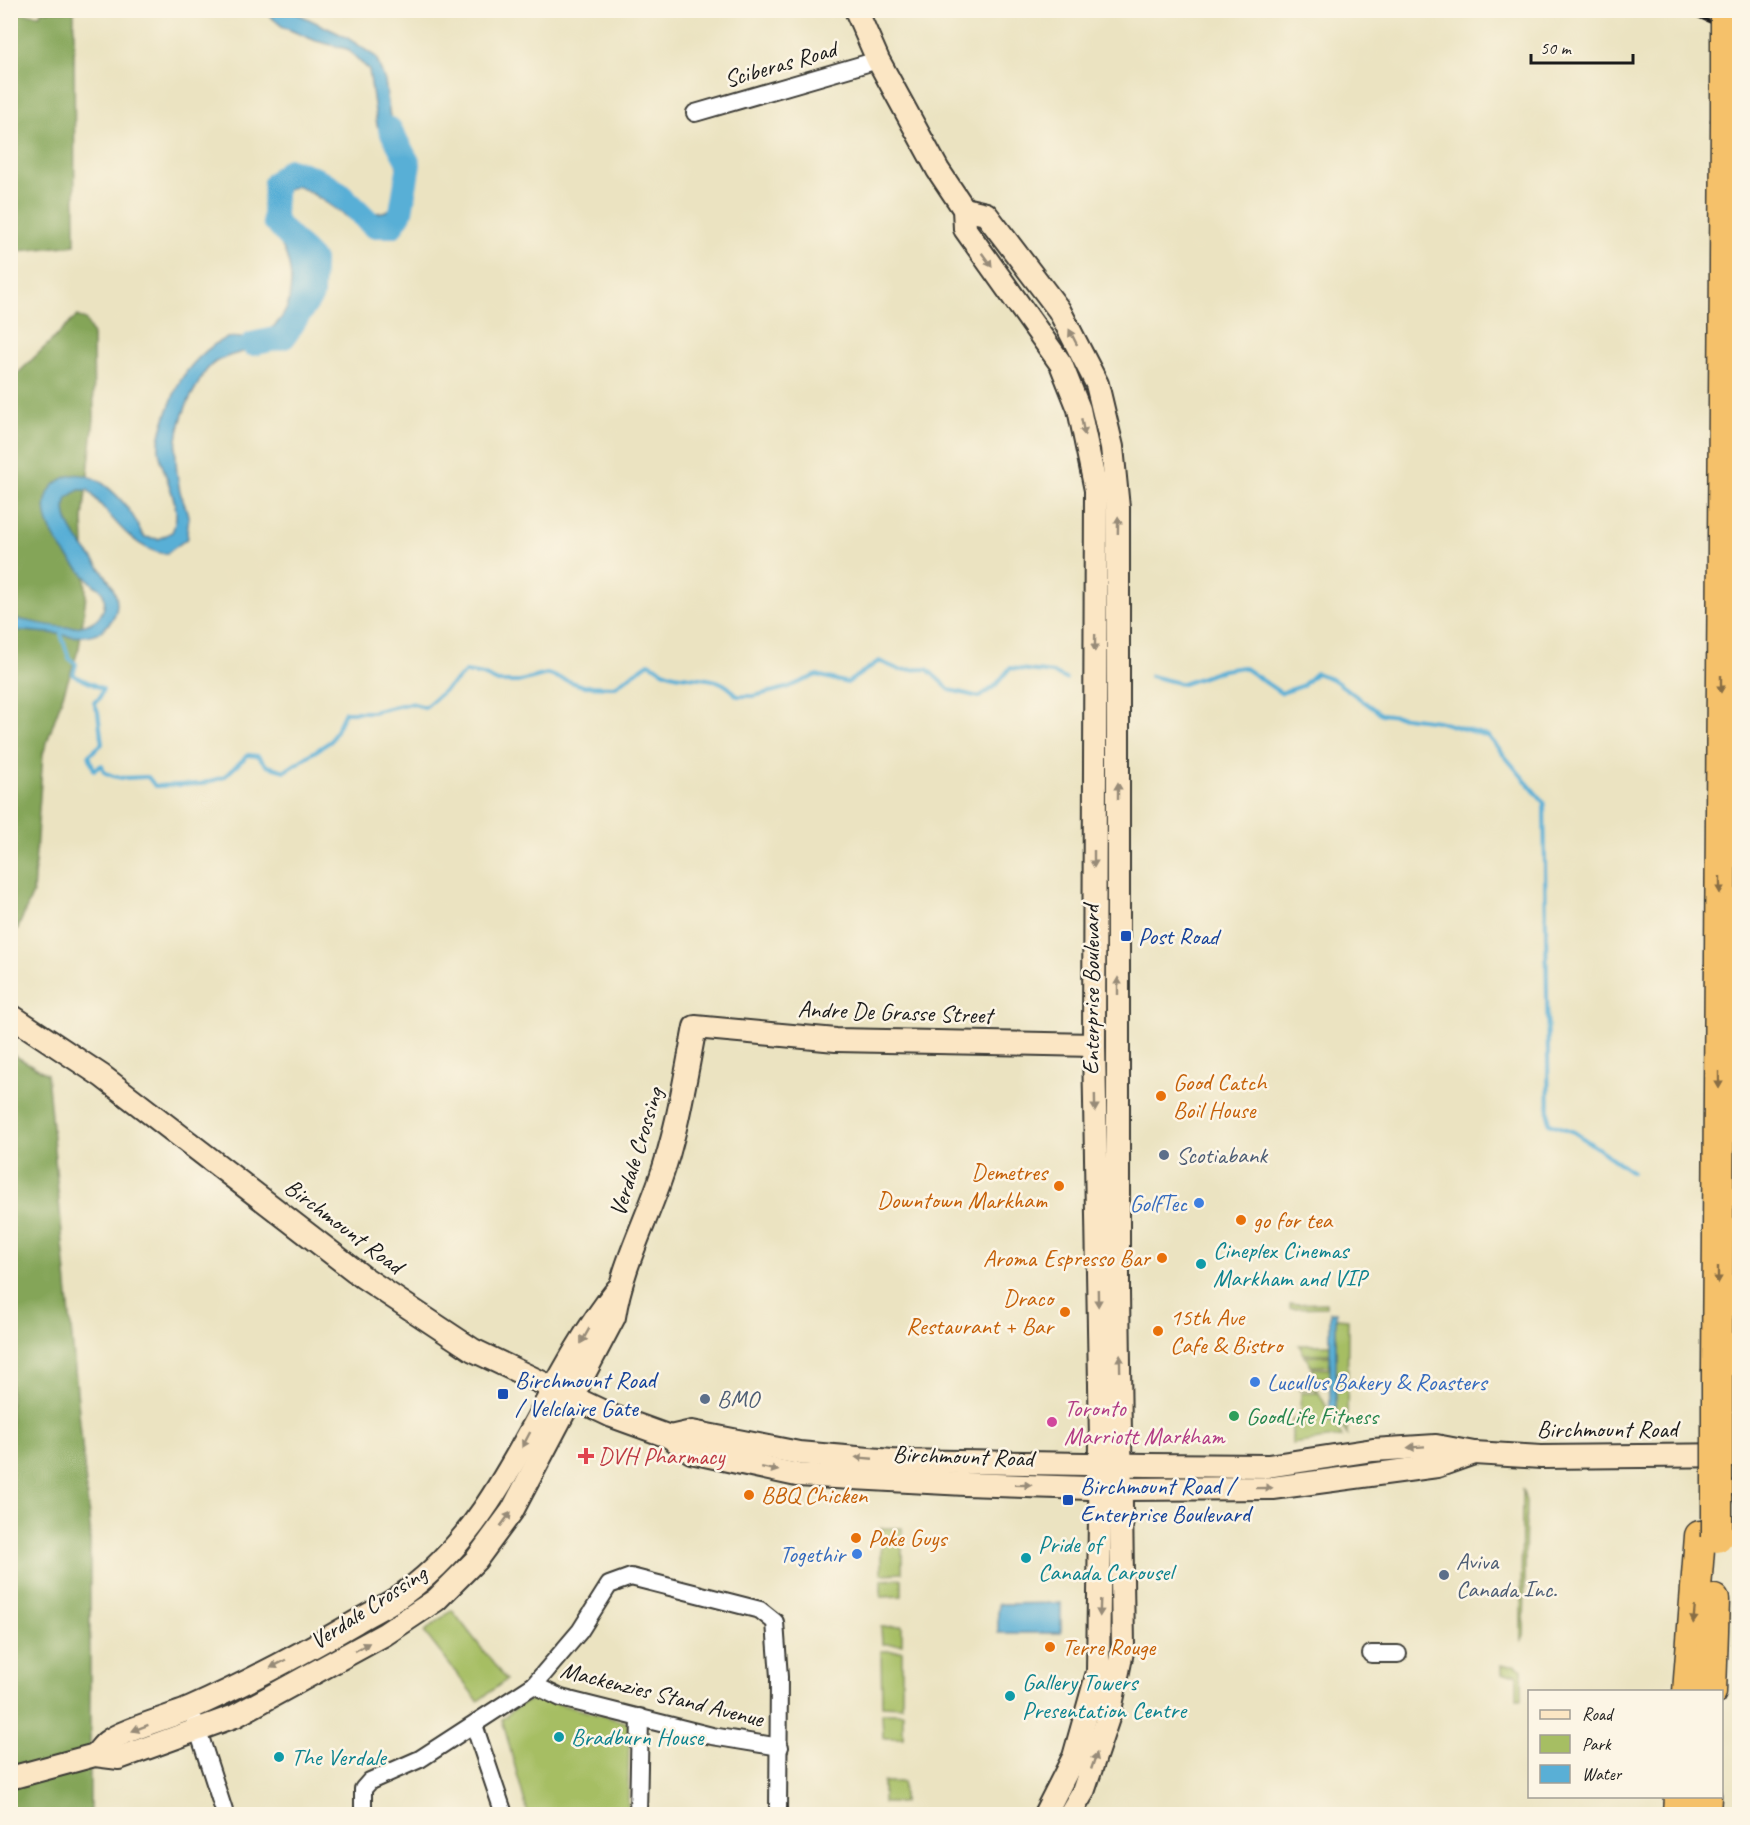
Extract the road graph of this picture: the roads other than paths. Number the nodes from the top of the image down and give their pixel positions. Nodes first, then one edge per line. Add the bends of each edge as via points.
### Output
1 (856, 10) edge
2 (1726, 10) edge
3 (878, 60) junction
4 (695, 113) dead end
5 (964, 209) junction
6 (10, 1015) edge
7 (695, 1027) joint
8 (1118, 1044) junction
9 (1094, 1045) junction
10 (562, 1393) junction
11 (670, 1437) junction
12 (1474, 1453) junction
13 (1740, 1455) edge
14 (1111, 1464) junction
15 (1111, 1488) junction
16 (1709, 1537) junction
17 (1371, 1654) dead end
18 (1398, 1654) dead end
19 (534, 1685) junction
20 (1688, 1690) edge
21 (1710, 1690) edge
22 (640, 1717) junction
23 (194, 1719) junction
24 (474, 1725) junction
25 (780, 1747) junction
26 (10, 1778) edge
27 (1679, 1798) edge
28 (1706, 1798) edge
29 (225, 1815) edge
30 (363, 1815) edge
31 (504, 1815) edge
32 (638, 1815) edge
33 (778, 1815) edge
34 (1045, 1815) edge
35 (1070, 1815) edge
36 (1678, 1815) edge
37 (1705, 1815) edge

1 - 3 main road, Enterprise Boulevard
2 -> 16 highway, bridge via 1717,1369
3 - 4 street, Sciberas Road
3 - 5 main road, Enterprise Boulevard via 938,170
8 -> 5 main road, Enterprise Boulevard via 1118,508 1112,447 1097,384 1059,310 986,214
5 -> 9 main road, Enterprise Boulevard via 964,229 1061,364 1079,409 1096,490
6 - 10 main road, Birchmount Road via 102,1076 363,1277 473,1350
7 - 9 main road, Andre De Grasse Street via 836,1040
7 - 10 main road, Verdale Crossing via 660,1182 618,1289 598,1313
8 - 9 street
14 -> 8 main road, Enterprise Boulevard
9 -> 14 main road, Enterprise Boulevard
10 - 11 main road, Birchmount Road
10 - 23 main road, Verdale Crossing via 481,1517 435,1569 405,1593
14 -> 11 main road, Birchmount Road via 892,1461 799,1453 692,1432
11 -> 15 main road, Birchmount Road via 691,1452 797,1475
12 - 13 main road, Birchmount Road
12 -> 14 main road, Birchmount Road via 1436,1446 1373,1449 1268,1466
15 -> 12 main road, Birchmount Road via 1273,1488 1437,1466
14 - 15 main road, Enterprise Boulevard
15 -> 34 main road, Enterprise Boulevard via 1098,1672 1074,1757
35 -> 15 main road, Enterprise Boulevard via 1083,1792 1109,1715 1123,1647
16 -> 20 highway
16 - 21 highway
17 - 18 street
19 - 22 street, Mackenzies Stand Avenue via 561,1698
19 - 24 street
19 - 25 street via 580,1631 609,1585 631,1577 656,1582 760,1610 775,1622
22 - 25 street, Mackenzies Stand Avenue via 712,1736
22 - 32 street
23 - 26 main road, Verdale Crossing via 108,1741 95,1755
23 - 29 street
24 - 30 street via 420,1759 370,1781 363,1789
24 - 31 street
25 - 33 street
27 - 36 highway
28 - 37 highway

